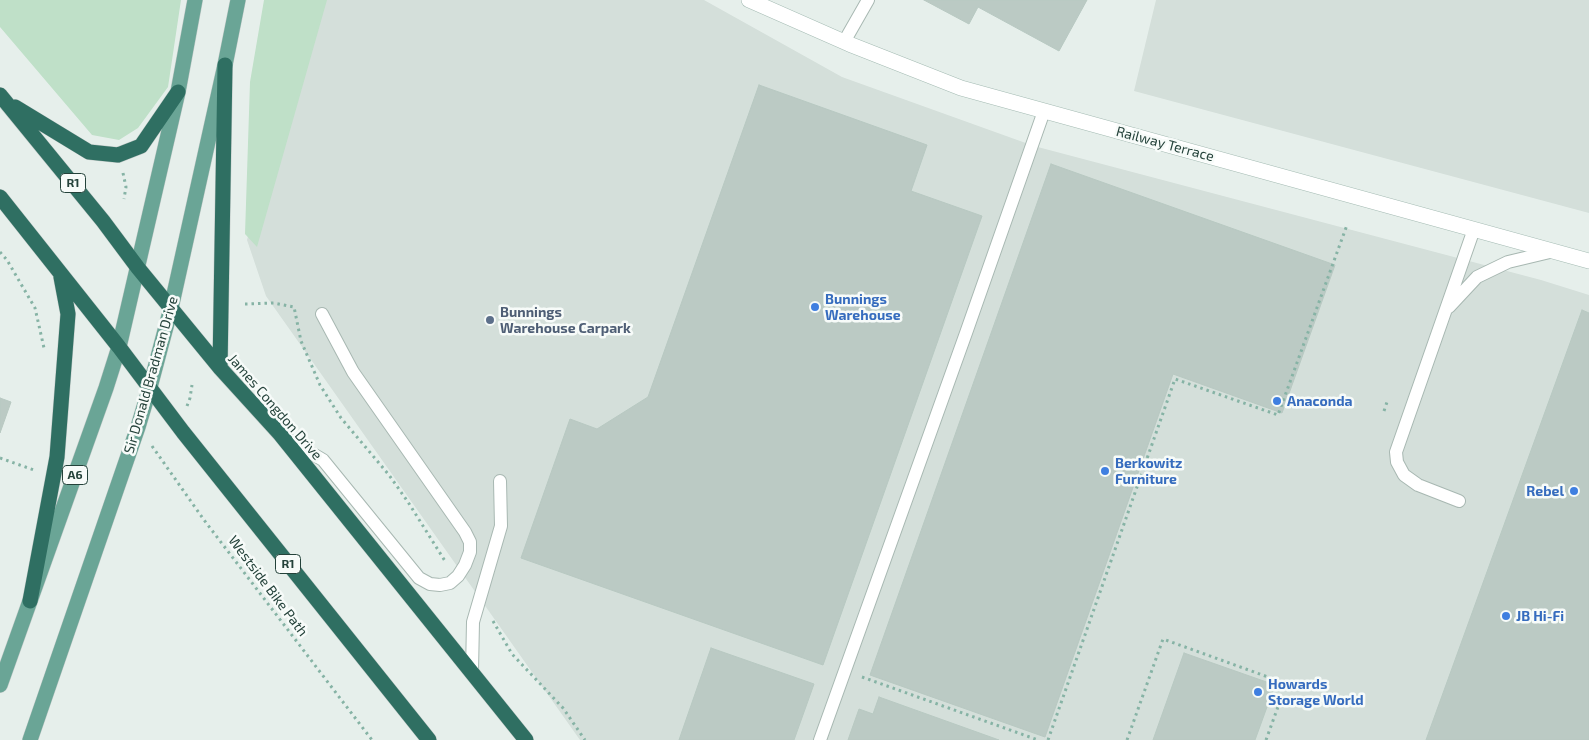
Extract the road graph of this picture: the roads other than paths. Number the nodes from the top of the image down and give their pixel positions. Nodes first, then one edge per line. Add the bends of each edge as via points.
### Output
1 (195, 0) edge
2 (238, 0) edge
3 (750, 0) edge
4 (868, 0) edge
5 (844, 42) junction
6 (225, 65) junction
7 (178, 92) junction
8 (3, 98) edge
9 (1044, 111) junction
10 (0, 197) edge
11 (1474, 230) junction
12 (1554, 251) junction
13 (1589, 261) edge
14 (138, 268) junction
15 (61, 273) junction
16 (171, 308) junction
17 (1446, 310) junction
18 (322, 314) dead end
19 (119, 347) junction
20 (220, 368) junction
21 (150, 387) junction
22 (280, 434) junction
23 (500, 481) dead end
24 (1459, 501) dead end
25 (30, 602) junction
26 (472, 671) junction
27 (0, 685) edge
28 (30, 740) edge
29 (429, 740) edge
30 (526, 740) edge
31 (820, 740) edge

1 - 7 main road
2 - 6 main road, Sir Donald Bradman Drive
3 - 5 main road, Railway Terrace
4 - 5 lane
5 - 9 main road, Railway Terrace via 961,88
6 - 16 main road, Sir Donald Bradman Drive
6 - 20 highway
7 - 8 highway via 140,146 118,156 89,152
7 - 14 main road
8 - 14 highway, James Congdon Drive / R1
9 - 11 main road, Railway Terrace
9 - 31 lane
10 - 15 highway, R1
11 - 12 main road, Railway Terrace
11 - 17 lane
12 - 13 main road, Railway Terrace
12 - 17 lane via 1508,262 1477,277
14 - 16 highway, James Congdon Drive / R1
14 - 19 main road
15 - 19 highway, R1
15 - 25 highway via 68,314 57,457
16 - 20 highway, James Congdon Drive / R1
16 - 21 main road, Sir Donald Bradman Drive
17 - 24 lane via 1396,452 1404,475 1418,485
18 - 22 lane via 353,372 465,532 470,552 458,576 450,583 440,585 419,578 323,460
19 - 21 highway, R1
19 - 25 main road, A6
20 - 22 highway, James Congdon Drive / R1
21 - 28 main road, Sir Donald Bradman Drive
21 - 29 highway, R1
22 - 26 highway, James Congdon Drive / R1
23 - 26 lane via 501,526 473,622
25 - 27 main road, A6
26 - 30 highway, James Congdon Drive / R1

